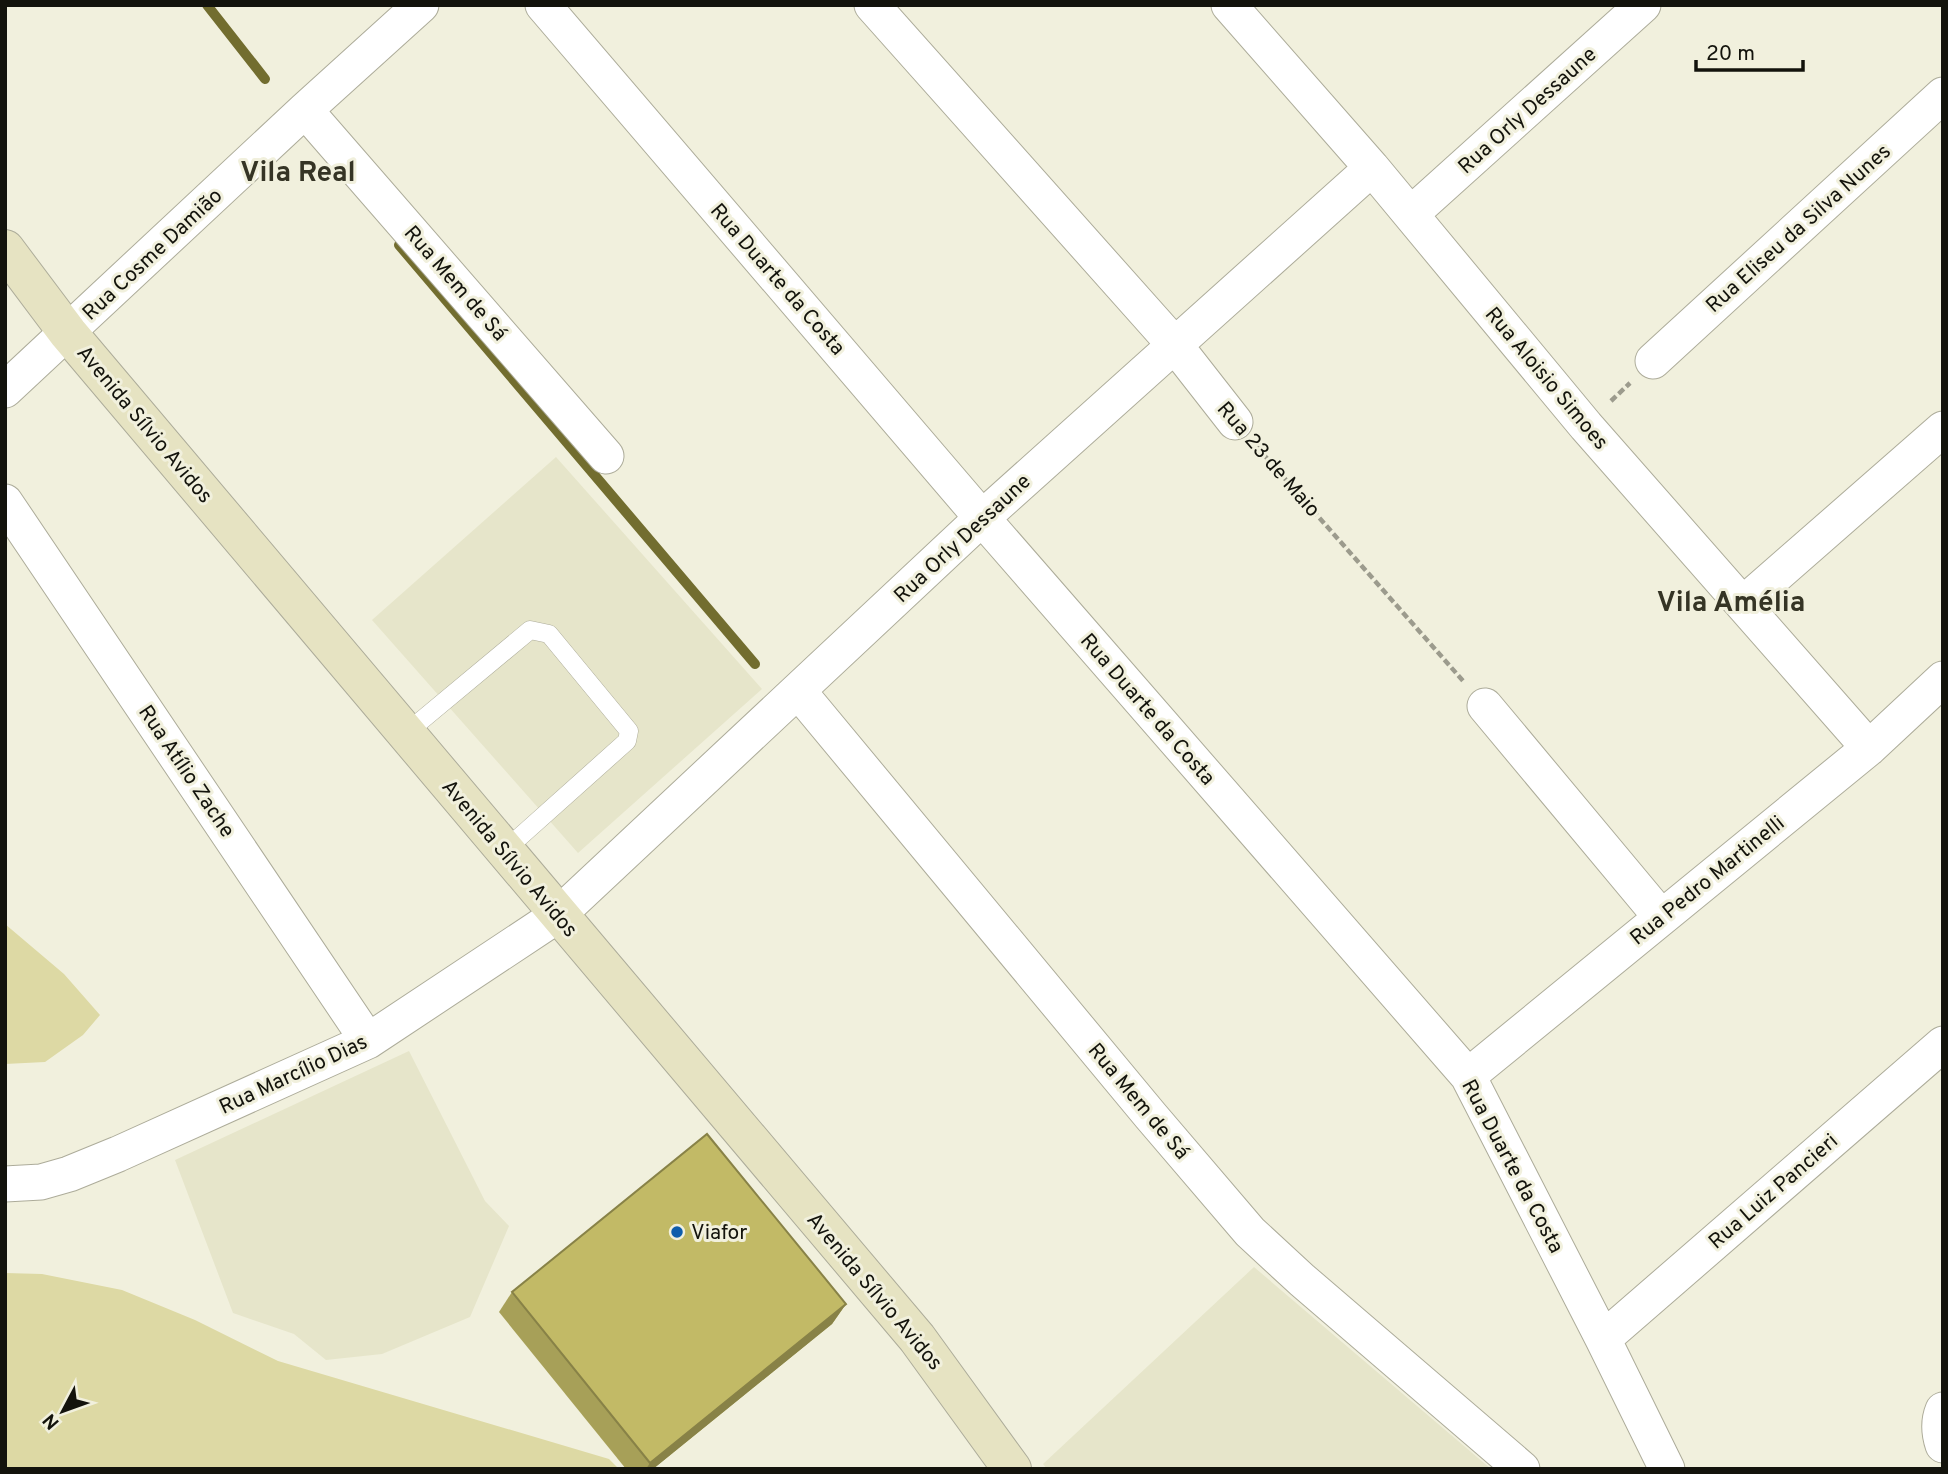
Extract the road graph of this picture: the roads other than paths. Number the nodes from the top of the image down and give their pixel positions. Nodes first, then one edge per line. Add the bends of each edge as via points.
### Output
1 (421, 5) edge
2 (543, 5) edge
3 (872, 5) edge
4 (1229, 5) edge
5 (1643, 5) edge
6 (1943, 95) edge
7 (305, 110) junction
8 (1372, 168) junction
9 (1410, 214) junction
10 (5, 249) edge
11 (68, 333) junction
12 (1174, 344) junction
13 (1653, 360) road end
14 (5, 390) edge
15 (1235, 422) road end
16 (1943, 429) edge
17 (606, 456) dead end
18 (5, 502) edge
19 (982, 517) junction
20 (1743, 604) junction
21 (1943, 679) edge
22 (799, 692) junction
23 (1485, 706) road end
24 (405, 734) junction
25 (1869, 748) junction
26 (504, 851) junction
27 (558, 915) junction
28 (1661, 917) junction
29 (368, 1041) junction
30 (1943, 1044) edge
31 (1468, 1076) junction
32 (5, 1184) edge
33 (1603, 1339) junction
34 (1943, 1410) edge
35 (1943, 1445) edge
36 (1012, 1469) edge
37 (1522, 1469) edge
38 (1667, 1469) edge

1 - 7 street, Rua Cosme Damião
2 - 19 street, Rua Duarte da Costa
3 - 12 street, Rua 23 de Maio
4 - 8 street, Rua Aloisio Simoes
5 - 9 street, Rua Orly Dessaune
6 - 13 street, Rua Eliseu da Silva Nunes
7 - 11 street, Rua Cosme Damião
7 - 17 street, Rua Mem de Sá
8 - 9 street, Rua Aloisio Simoes
8 - 12 street, Rua Orly Dessaune
9 - 20 street, Rua Aloisio Simoes via 1586,426
10 - 11 main road, Avenida Sílvio Avidos
11 - 14 street
11 - 24 main road, Avenida Sílvio Avidos
12 - 15 street, Rua 23 de Maio
12 - 19 street, Rua Orly Dessaune
16 - 20 street
18 - 29 street, Rua Atílio Zache
19 - 22 street, Rua Orly Dessaune
19 - 31 street, Rua Duarte da Costa
20 - 25 street, Rua Aloisio Simoes
21 - 25 street, Rua Pedro Martinelli
22 - 27 street, Rua Orly Dessaune
22 - 37 street, Rua Mem de Sá via 1250,1232
23 - 28 street
24 - 26 main road, Avenida Sílvio Avidos
24 - 26 lane via 530,630 549,634 629,731 627,741
25 - 28 street, Rua Pedro Martinelli
26 - 27 main road, Avenida Sílvio Avidos
27 - 29 street, Rua Marcílio Dias
27 - 36 main road, Avenida Sílvio Avidos via 917,1338
28 - 31 street, Rua Pedro Martinelli
29 - 32 street, Rua Marcílio Dias via 69,1174 41,1182
30 - 33 street, Rua Luiz Pancieri
31 - 33 street, Rua Duarte da Costa
33 - 38 street, Rua Duarte da Costa
34 - 35 street via 1939,1436

